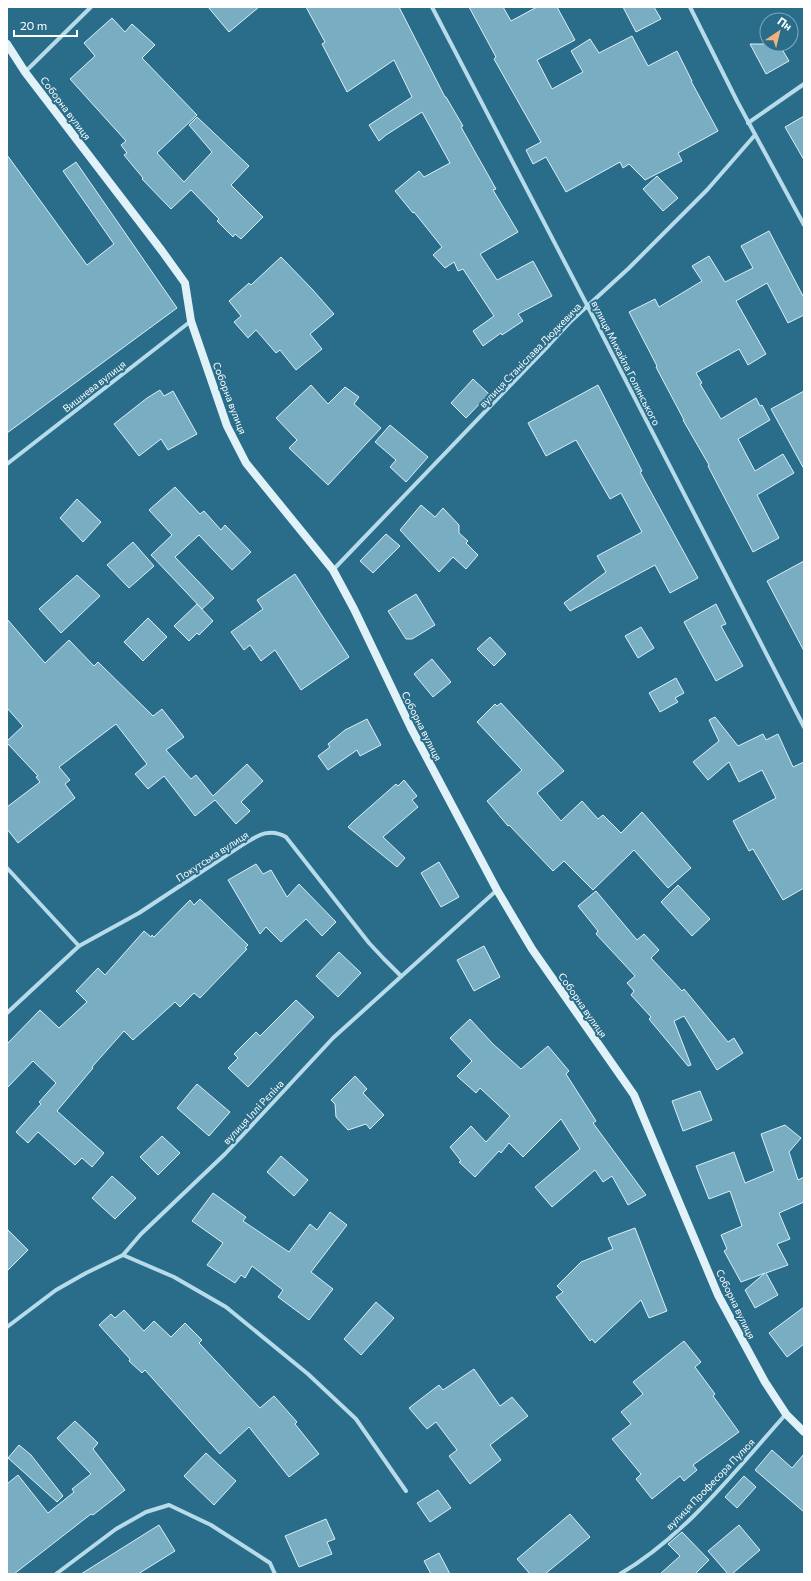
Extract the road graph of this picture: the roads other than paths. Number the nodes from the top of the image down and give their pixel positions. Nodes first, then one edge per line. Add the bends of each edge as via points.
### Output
1 (91, 7) edge
2 (432, 7) edge
3 (690, 7) edge
4 (7, 44) edge
5 (25, 72) junction
6 (804, 84) edge
7 (748, 123) junction
8 (755, 136) junction
9 (804, 224) edge
10 (588, 307) junction
11 (191, 321) junction
12 (7, 464) edge
13 (333, 570) junction
14 (804, 727) edge
15 (7, 868) edge
16 (497, 890) junction
17 (79, 946) junction
18 (401, 976) junction
19 (7, 1013) edge
20 (123, 1255) junction
21 (7, 1327) edge
22 (786, 1414) junction
23 (804, 1432) edge
24 (406, 1491) dead end
25 (56, 1574) edge
26 (275, 1574) edge
27 (620, 1574) edge

1 - 5 street
2 - 10 street, вулиця Михайла Голинського
3 - 7 street
4 - 5 street, Соборна вулиця
5 - 11 street, Соборна вулиця via 185,284
6 - 7 street
7 - 8 street
8 - 9 street
8 - 10 street, вулиця Станіслава Людкевича via 707,190
10 - 13 street, вулиця Станіслава Людкевича via 571,321
10 - 14 street, вулиця Михайла Голинського
11 - 12 street, Вишнева вулиця
11 - 13 street, Соборна вулиця via 227,426 246,464
13 - 16 street, Соборна вулиця via 411,728
15 - 17 street
16 - 18 street, вулиця Іллі Рєпіна
16 - 22 street, Соборна вулиця via 532,949 634,1095 718,1295 765,1382
17 - 18 street, Покутська вулиця via 139,913 258,836 269,832 286,837 369,943
17 - 19 street, Покутська вулиця
18 - 20 street, вулиця Іллі Рєпіна via 333,1038 225,1154 141,1234
20 - 21 street, вулиця Іллі Рєпіна via 56,1290
20 - 24 street via 174,1277 226,1307 302,1370 356,1419
22 - 23 street, Соборна вулиця
22 - 27 street, вулиця Професора Пулюя via 681,1528
25 - 26 street via 116,1529 146,1512 169,1505 211,1525 270,1563

